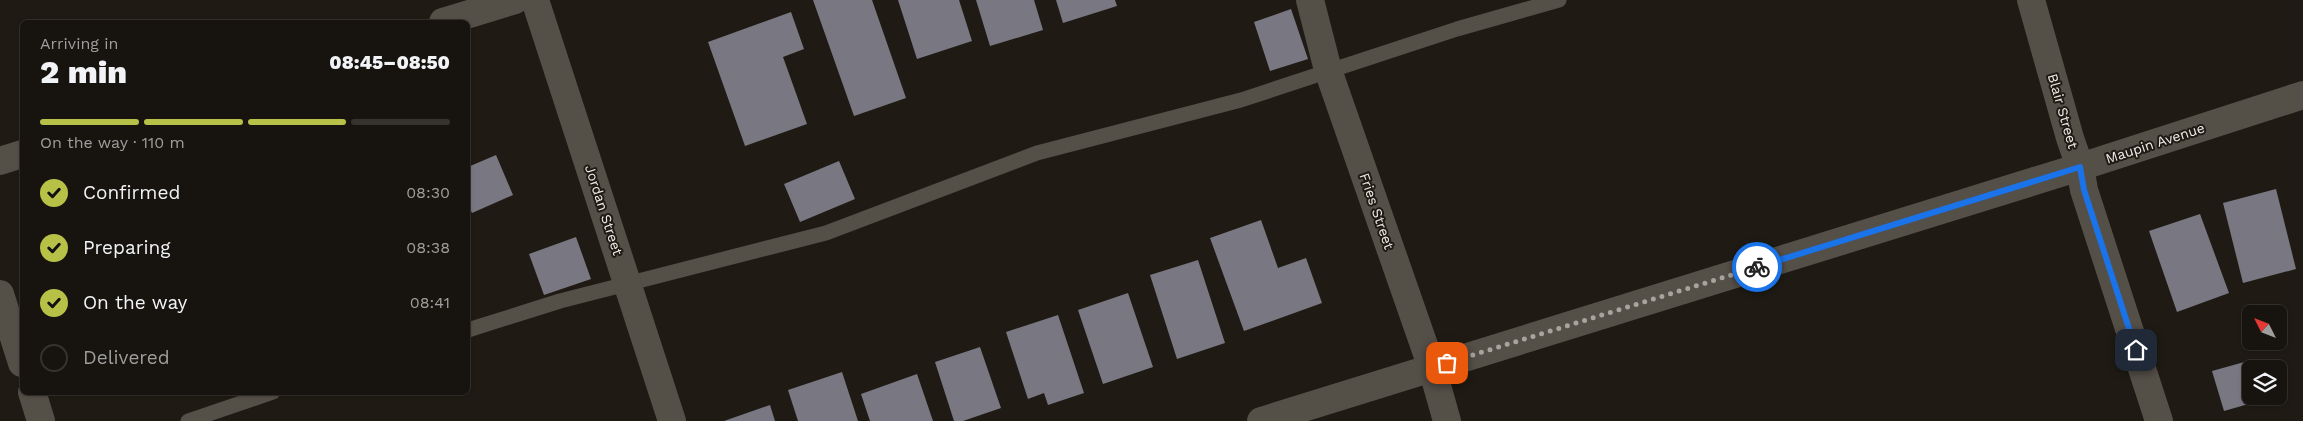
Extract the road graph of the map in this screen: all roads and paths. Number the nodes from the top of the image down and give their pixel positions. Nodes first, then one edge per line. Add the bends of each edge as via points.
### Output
1 (515, 0) edge
2 (535, 0) edge
3 (1310, 0) edge
4 (1559, 0) edge
5 (2031, 0) edge
6 (450, 20) edge
7 (1328, 70) junction
8 (2303, 95) edge
9 (20, 155) edge
10 (0, 161) edge
11 (2080, 167) junction
12 (628, 285) junction
13 (0, 294) edge
14 (470, 329) edge
15 (20, 357) edge
16 (1432, 368) junction
17 (33, 395) edge
18 (264, 395) edge
19 (41, 421) edge
20 (188, 421) edge
21 (672, 421) edge
22 (1261, 421) edge
23 (1447, 421) edge
24 (2159, 421) edge

1 - 6 street
2 - 12 street, Jordan Street
3 - 7 street, Fries Street
4 - 7 lane
5 - 11 street, Blair Street
7 - 12 lane via 1241,100 1037,153 826,233
7 - 16 street, Fries Street
8 - 11 street, Maupin Avenue
9 - 10 street
11 - 16 street, Maupin Avenue
11 - 24 street, Blair Street via 2084,190
12 - 14 lane via 560,301
12 - 21 street, Jordan Street
13 - 15 street
16 - 22 street, Maupin Avenue
16 - 23 street, Fries Street
17 - 19 street
18 - 20 lane

